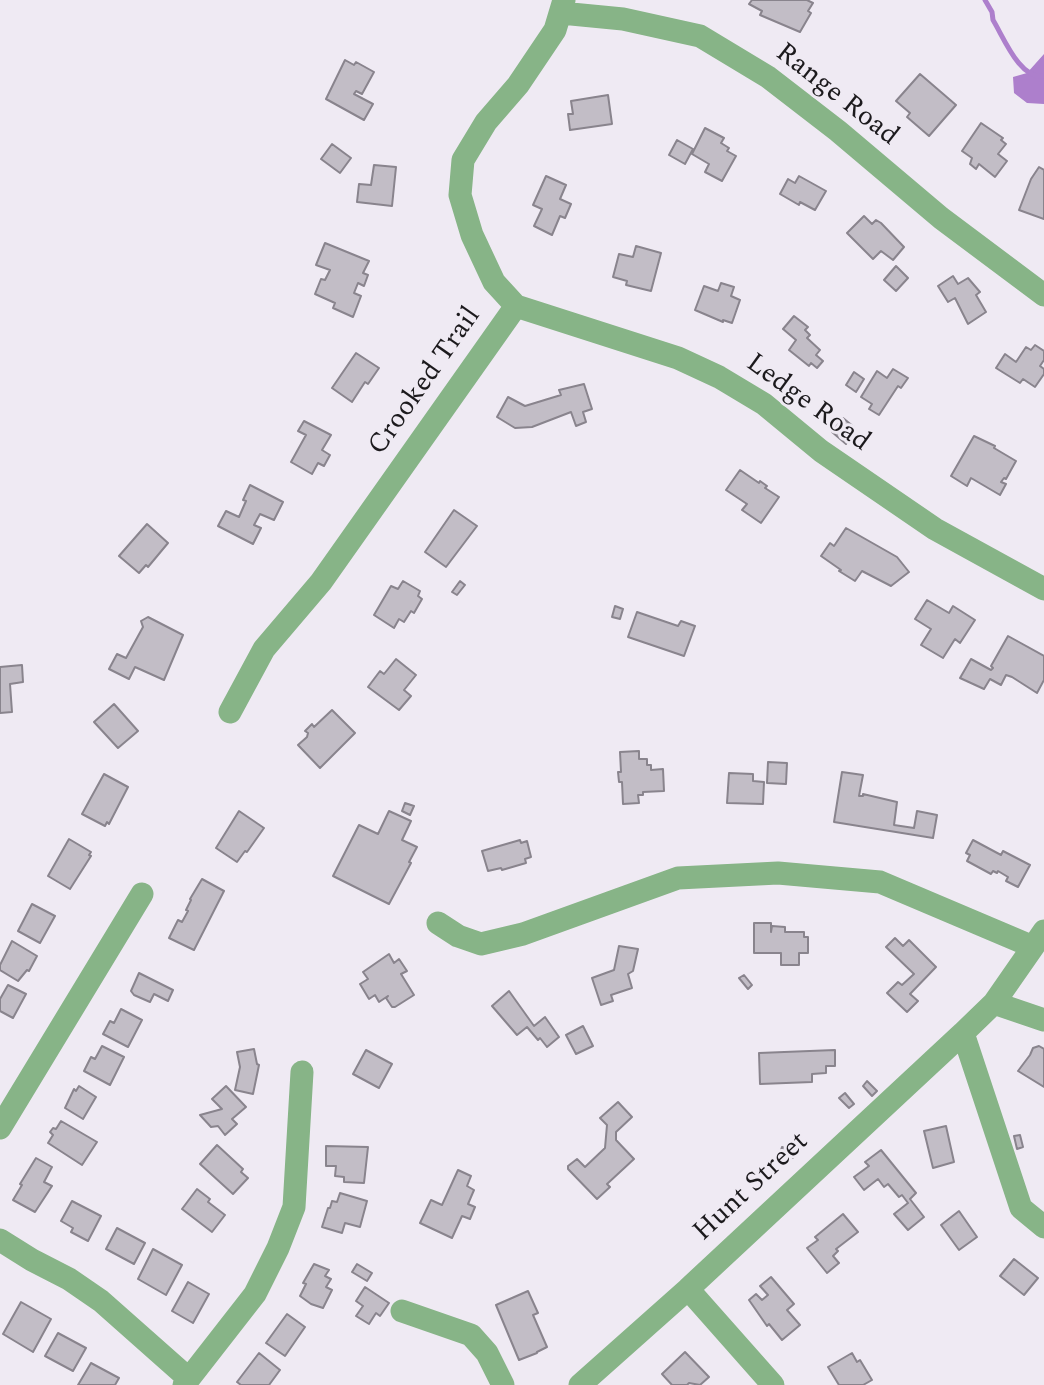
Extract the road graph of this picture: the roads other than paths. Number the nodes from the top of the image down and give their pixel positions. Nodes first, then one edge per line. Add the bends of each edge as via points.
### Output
1 (562, 6) edge
2 (1044, 295) edge
3 (516, 306) junction
4 (1044, 589) edge
5 (230, 712) dead end
6 (142, 894) dead end
7 (438, 923) dead end
8 (1038, 939) edge
9 (994, 1003) junction
10 (1044, 1020) edge
11 (963, 1032) junction
12 (302, 1072) dead end
13 (0, 1128) edge
14 (1044, 1227) edge
15 (0, 1240) edge
16 (688, 1289) junction
17 (402, 1311) dead end
18 (186, 1382) edge
19 (503, 1385) edge
20 (580, 1385) edge
21 (773, 1385) edge

1 - 2 street, Range Road via 700,36 768,77
1 - 3 street, Crooked Trail via 555,30 463,160 460,195 472,235 494,282
3 - 4 street, Ledge Road via 678,358 719,377 764,404 821,451 935,529
3 - 5 street, Crooked Trail via 321,582 264,649
6 - 13 street
7 - 8 street via 481,944 523,934 678,878 778,873 880,882
8 - 9 street, Hunt Street
9 - 10 street
9 - 11 street, Hunt Street
11 - 14 street via 1021,1208
11 - 16 street, Hunt Street
12 - 18 street via 294,1207 256,1294
15 - 18 street via 101,1301
16 - 20 street, Hunt Street
16 - 21 street
17 - 19 street via 471,1335 487,1353

